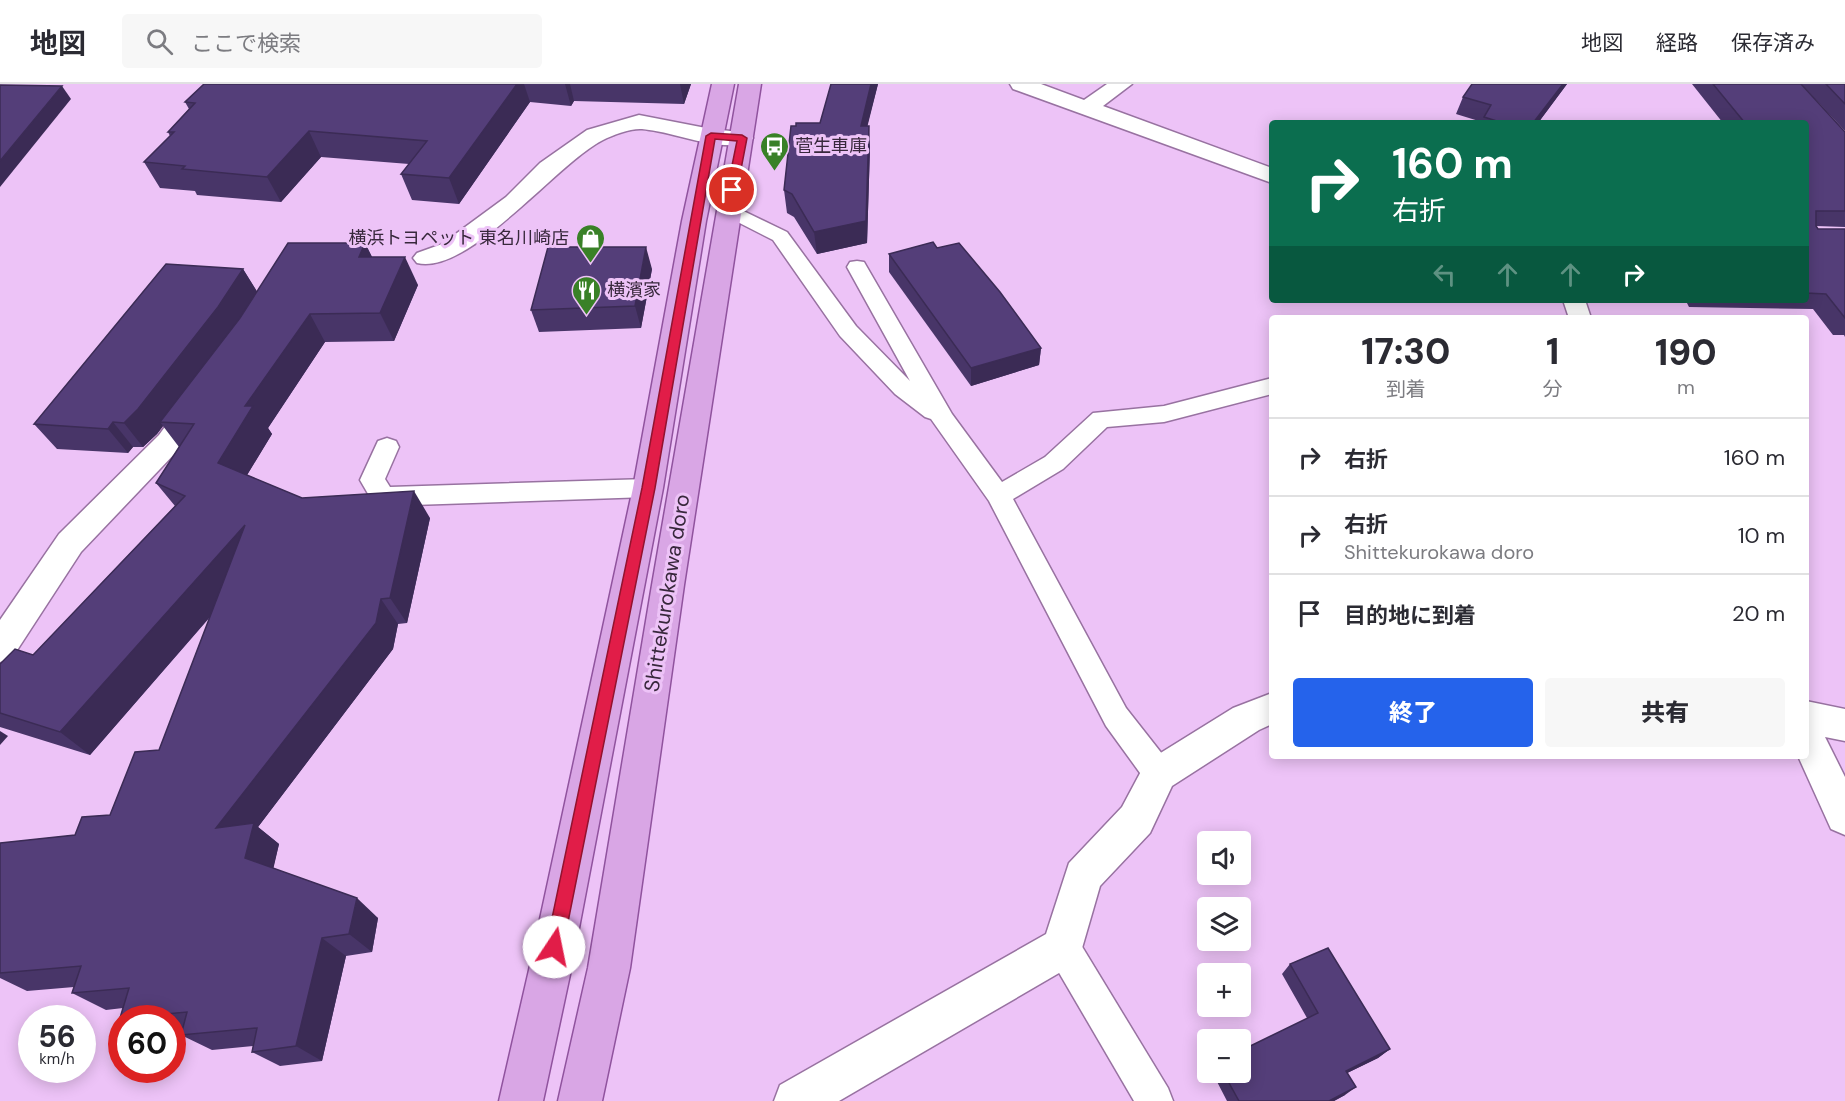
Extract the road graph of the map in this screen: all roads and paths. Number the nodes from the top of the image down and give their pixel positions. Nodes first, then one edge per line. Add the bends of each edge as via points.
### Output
1 (723, 84) edge
2 (750, 84) edge
3 (1021, 84) edge
4 (1121, 84) edge
5 (1086, 108) junction
6 (726, 137) junction
7 (1269, 175) edge
8 (729, 210) junction
9 (426, 258) dead end
10 (857, 267) dead end
11 (218, 376) edge
12 (1269, 387) edge
13 (943, 419) junction
14 (387, 447) dead end
15 (648, 488) junction
16 (999, 496) junction
17 (0, 648) edge
18 (1269, 709) edge
19 (1809, 718) edge
20 (1845, 725) edge
21 (1809, 741) edge
22 (1159, 774) junction
23 (1845, 817) edge
24 (1063, 947) junction
25 (520, 1101) edge
26 (580, 1101) edge
27 (796, 1101) edge
28 (1155, 1101) edge

1 - 6 main road, Shittekurokawa doro
2 - 6 main road, Shittekurokawa doro
3 - 5 street
4 - 5 street
5 - 7 street
6 - 8 main road, Shittekurokawa doro
6 - 9 street via 639,122 596,135 548,168 514,202 451,249
6 - 15 main road, Shittekurokawa doro
8 - 13 lane via 780,236 848,331 903,388
8 - 26 main road, Shittekurokawa doro via 609,968
10 - 13 lane
11 - 17 street via 169,442 70,543
12 - 16 lane via 1164,414 1101,418 1054,463
13 - 16 lane
14 - 15 lane via 372,480 383,497
15 - 25 main road, Shittekurokawa doro
16 - 22 lane via 1116,717
18 - 22 street via 1246,719
19 - 20 street
21 - 23 street
22 - 24 street via 1136,820 1083,876
24 - 27 street
24 - 28 lane

